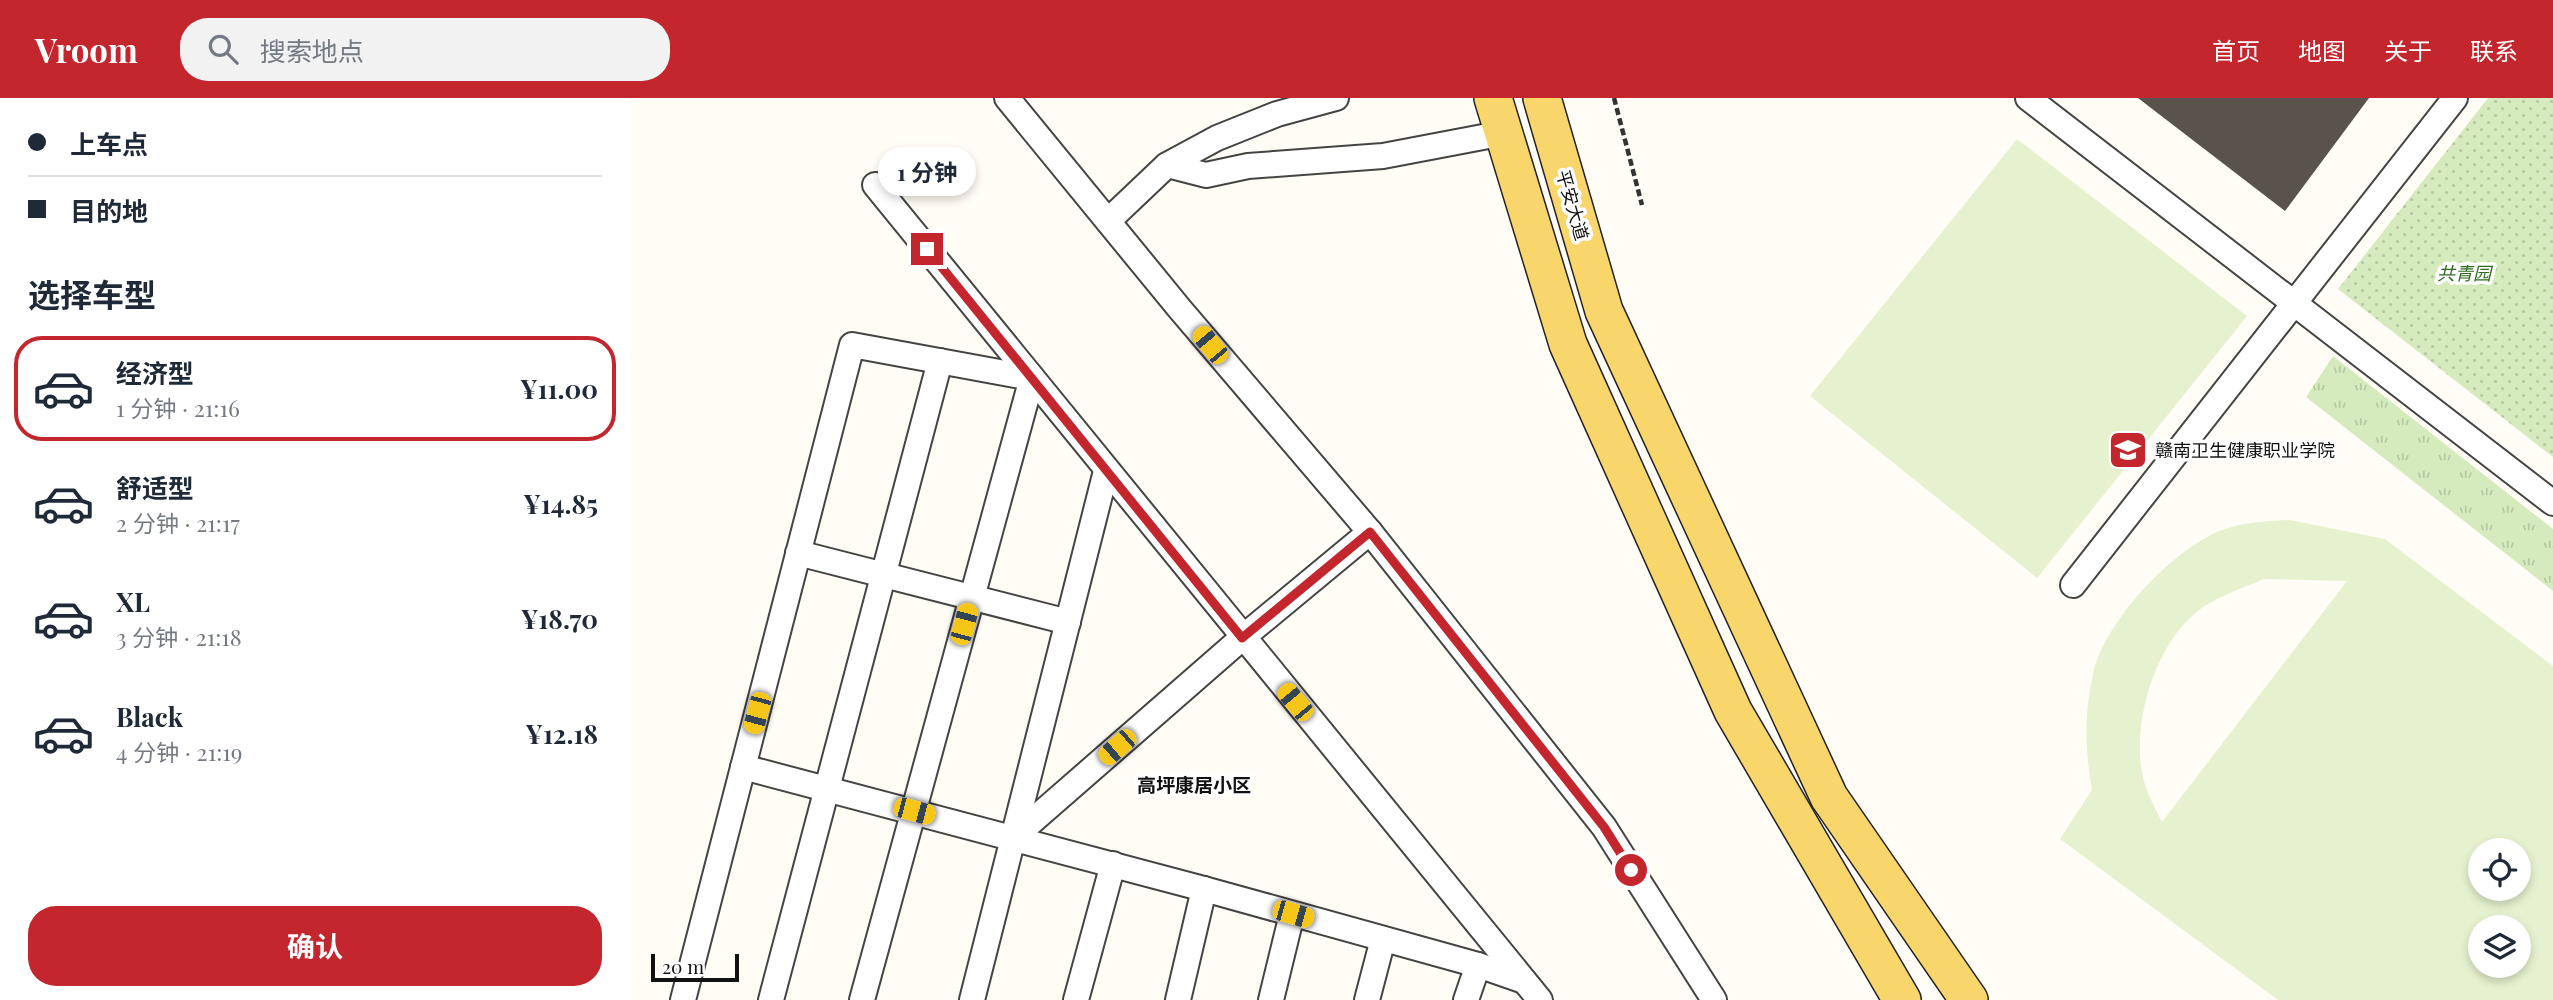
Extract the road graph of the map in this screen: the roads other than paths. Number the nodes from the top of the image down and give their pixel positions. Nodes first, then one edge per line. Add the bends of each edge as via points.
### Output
1 (1007, 98) edge
2 (1336, 98) edge
3 (1493, 98) edge
4 (1542, 98) edge
5 (2028, 98) edge
6 (2455, 98) edge
7 (1504, 134) junction
8 (1167, 165) junction
9 (875, 185) dead end
10 (1108, 221) junction
11 (2295, 302) junction
12 (940, 361) junction
13 (1032, 379) junction
14 (1106, 471) junction
15 (2553, 503) edge
16 (1370, 532) junction
17 (798, 552) junction
18 (884, 574) junction
19 (2073, 585) dead end
20 (972, 597) junction
21 (1068, 622) junction
22 (1242, 638) junction
23 (743, 766) junction
24 (827, 788) junction
25 (914, 811) junction
26 (1014, 837) junction
27 (1113, 864) junction
28 (1204, 890) junction
29 (1293, 914) junction
30 (1382, 939) junction
31 (1478, 965) junction
32 (1532, 991) edge
33 (683, 1000) edge
34 (771, 1000) edge
35 (862, 1000) edge
36 (972, 1000) edge
37 (1076, 1000) edge
38 (1178, 1000) edge
39 (1271, 1000) edge
40 (1367, 1000) edge
41 (1466, 1000) edge
42 (1714, 1000) edge
43 (1902, 1000) edge
44 (1969, 1000) edge

1 - 10 street
2 - 8 street via 1217,138
3 - 7 main road
4 - 44 main road, 平安大道 via 1604,311 1829,797
5 - 11 street
6 - 11 street
7 - 8 street via 1383,156 1248,166 1206,175
7 - 43 main road via 1569,344 1732,711
8 - 10 street
9 - 13 street
10 - 16 street
11 - 15 street
11 - 19 street
12 - 13 street
12 - 17 street via 852,345
12 - 18 street
13 - 14 street
13 - 20 street
14 - 21 street
14 - 22 street
16 - 22 street
16 - 42 street via 1604,827
17 - 18 street
17 - 23 street
18 - 20 street
18 - 24 street
20 - 21 street
20 - 25 street
21 - 26 street
22 - 26 street
22 - 32 street
23 - 24 street
23 - 33 street
24 - 25 street
24 - 34 street
25 - 26 street
25 - 35 street
26 - 27 street
26 - 36 street
27 - 28 street
27 - 37 street
28 - 29 street
28 - 38 street
29 - 30 street
29 - 39 street
30 - 31 street
30 - 40 street
31 - 32 street
31 - 41 street

